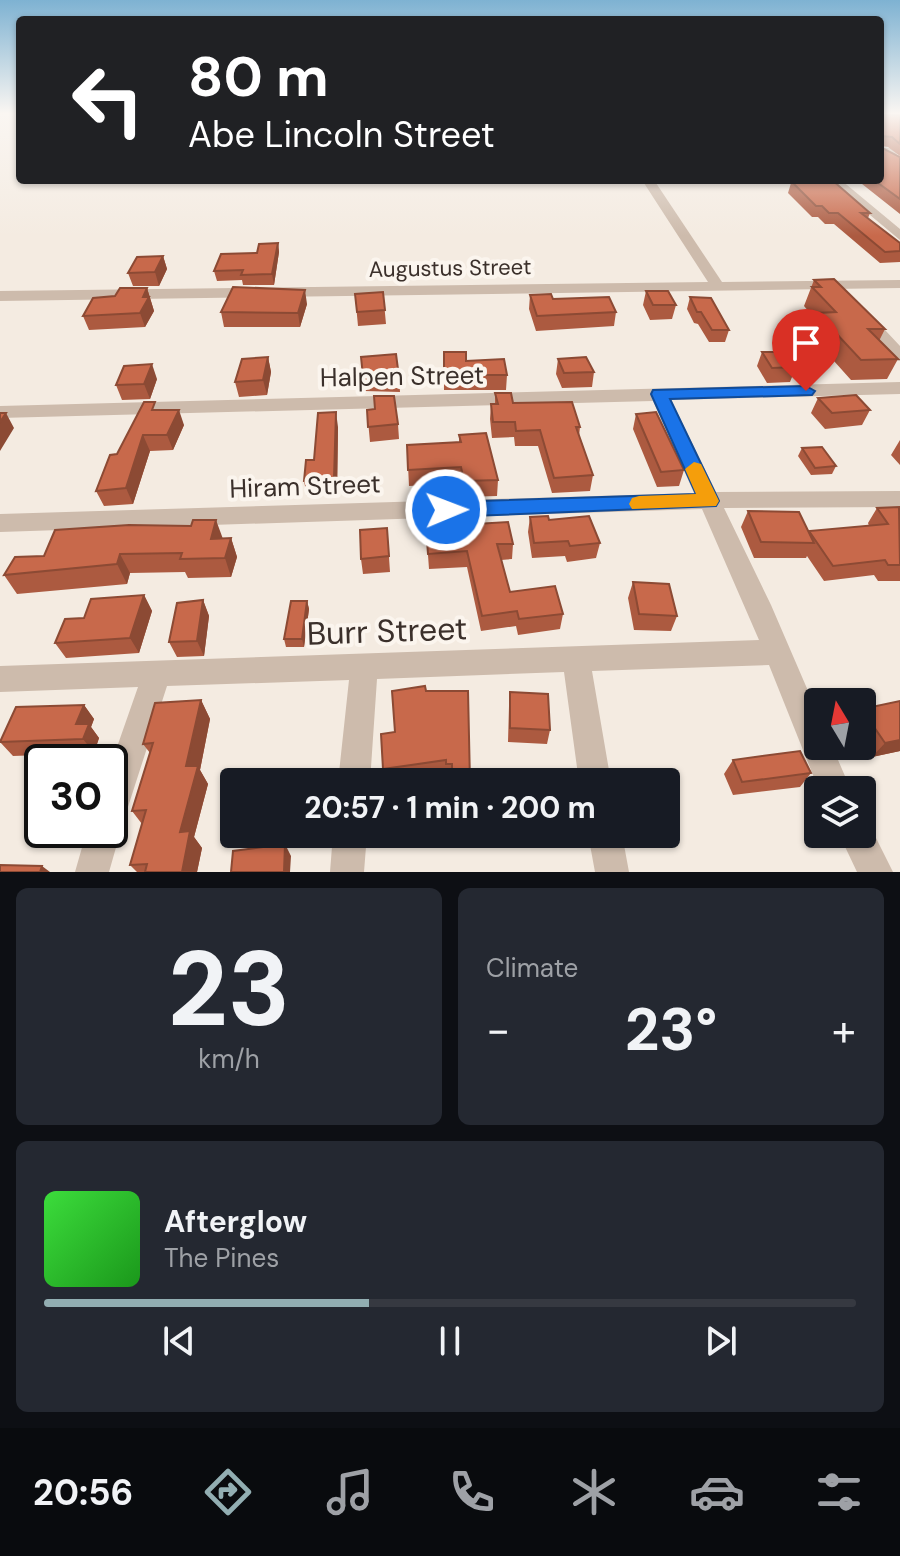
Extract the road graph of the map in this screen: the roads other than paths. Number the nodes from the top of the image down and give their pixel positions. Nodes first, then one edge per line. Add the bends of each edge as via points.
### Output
1 (651, 184) edge
2 (839, 184) edge
3 (900, 236) edge
4 (834, 283) junction
5 (900, 284) edge
6 (717, 285) junction
7 (0, 296) edge
8 (900, 356) edge
9 (900, 388) edge
10 (659, 394) junction
11 (0, 412) edge
12 (900, 499) edge
13 (709, 501) junction
14 (0, 523) edge
15 (777, 652) junction
16 (576, 660) junction
17 (364, 665) junction
18 (157, 674) junction
19 (0, 679) edge
20 (128, 760) edge
21 (355, 768) edge
22 (593, 768) edge
23 (829, 776) edge
24 (99, 848) edge
25 (349, 848) edge
26 (608, 848) edge
27 (863, 848) edge
28 (92, 872) edge
29 (347, 872) edge
30 (612, 872) edge
31 (876, 872) edge

1 - 6 street
2 - 3 street
4 - 5 street, Augustus Street
4 - 6 street, Augustus Street
4 - 8 street
6 - 7 street, Augustus Street
9 - 10 street, Halpen Street
10 - 11 street, Halpen Street
10 - 13 street
12 - 13 street, Hiram Street
13 - 14 street, Hiram Street
13 - 15 street
15 - 16 street, Burr Street
15 - 23 street
16 - 17 street, Burr Street
16 - 22 street
17 - 18 street, Burr Street
17 - 21 street
18 - 19 street, Burr Street
18 - 20 street
24 - 28 street
25 - 29 street
26 - 30 street
27 - 31 street

